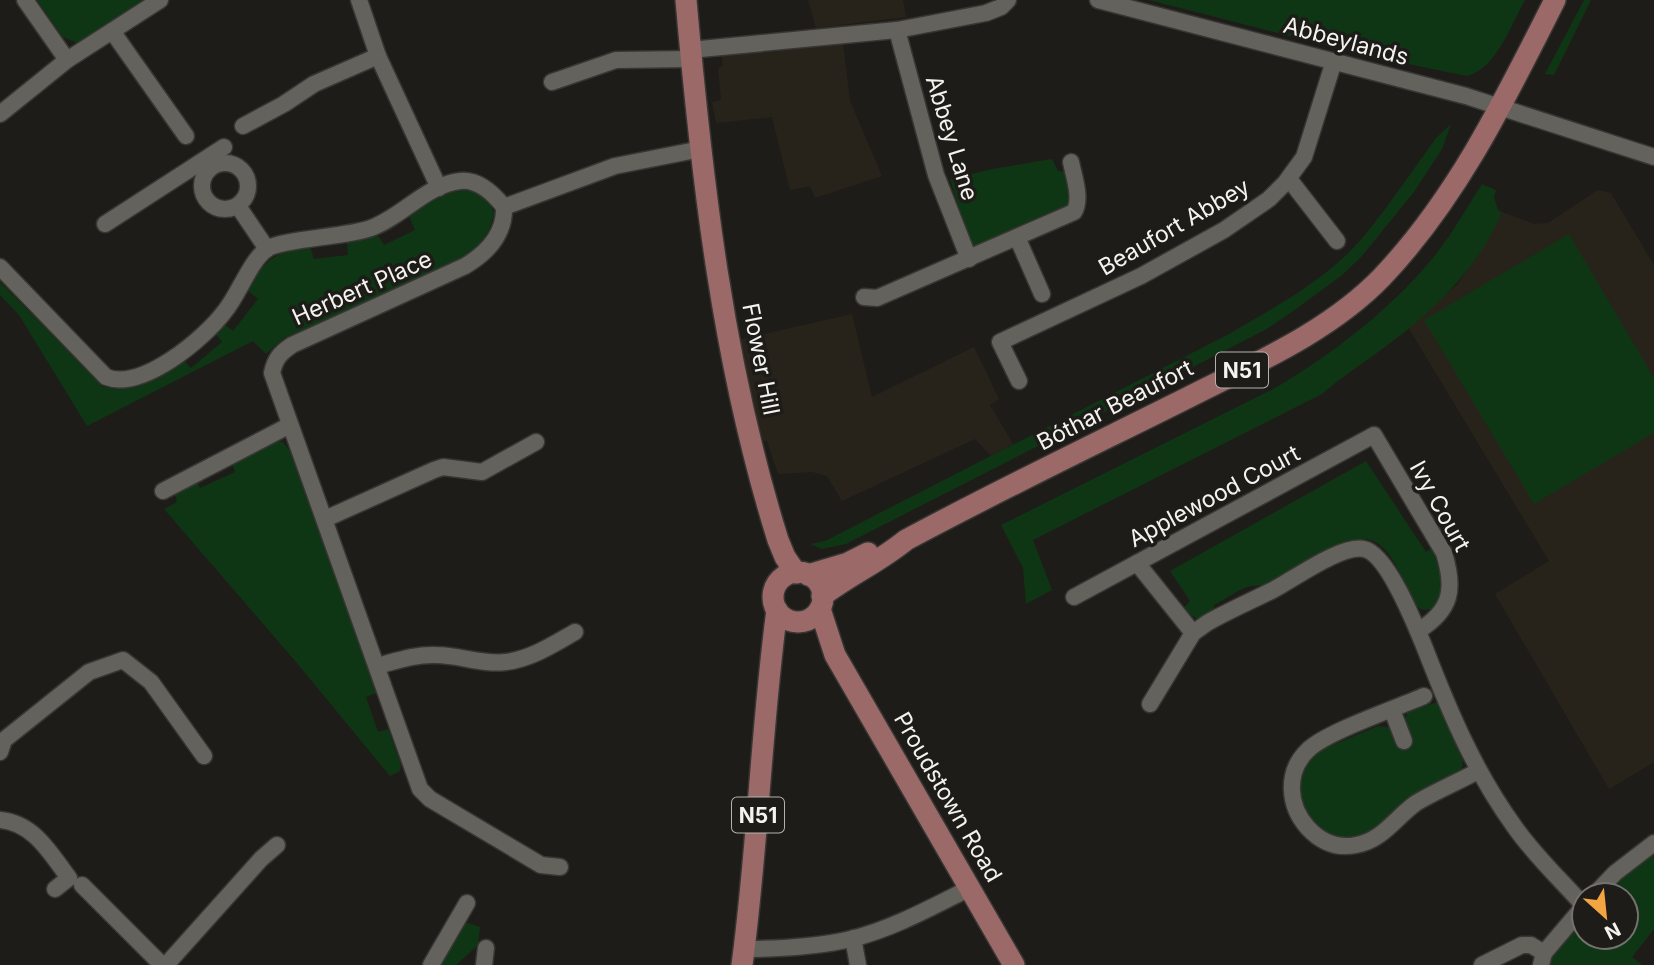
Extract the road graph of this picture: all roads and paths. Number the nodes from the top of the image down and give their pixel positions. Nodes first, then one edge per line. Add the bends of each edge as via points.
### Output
1 (25, 0) edge
2 (160, 0) edge
3 (359, 0) edge
4 (686, 0) edge
5 (1007, 0) edge
6 (1098, 0) edge
7 (1555, 0) edge
8 (897, 30) junction
9 (112, 31) junction
10 (691, 55) junction
11 (378, 56) junction
12 (67, 60) junction
13 (1334, 61) junction
14 (552, 82) dead end
15 (1501, 106) junction
16 (0, 114) edge
17 (243, 126) dead end
18 (186, 136) dead end
19 (224, 147) dead end
20 (701, 149) junction
21 (1654, 157) edge
22 (1071, 162) dead end
23 (209, 163) junction
24 (1289, 179) junction
25 (439, 188) junction
26 (237, 206) junction
27 (504, 206) junction
28 (105, 224) dead end
29 (1017, 237) junction
30 (1337, 241) dead end
31 (267, 249) junction
32 (969, 259) junction
33 (0, 267) edge
34 (1042, 295) dead end
35 (864, 297) dead end
36 (1019, 381) dead end
37 (290, 425) junction
38 (1374, 435) joint
39 (536, 442) dead end
40 (163, 491) dead end
41 (325, 519) junction
42 (906, 540) junction
43 (1137, 563) junction
44 (802, 574) junction
45 (1074, 597) dead end
46 (777, 610) junction
47 (811, 612) junction
48 (1418, 631) junction
49 (575, 632) dead end
50 (1193, 633) junction
51 (769, 665) junction
52 (377, 666) junction
53 (1424, 696) dead end
54 (1150, 704) dead end
55 (1392, 710) junction
56 (1405, 741) dead end
57 (0, 752) edge
58 (204, 755) dead end
59 (1478, 771) junction
60 (0, 820) edge
61 (1654, 843) edge
62 (276, 845) dead end
63 (560, 867) dead end
64 (1607, 881) edge
65 (82, 885) dead end
66 (970, 888) junction
67 (55, 889) dead end
68 (1570, 890) edge
69 (467, 903) dead end
70 (1570, 924) edge
71 (853, 938) junction
72 (743, 957) edge
73 (1543, 959) edge
74 (164, 965) edge
75 (431, 965) edge
76 (858, 965) edge
77 (1014, 965) edge
78 (1482, 965) edge

1 - 12 street
2 - 9 street
3 - 11 street
4 - 10 main road, Flower Hill
5 - 8 street via 986,13
6 - 13 street, Abbeylands
7 - 15 main road, Bóthar Beaufort / N51
8 - 10 street
8 - 32 street, Abbey Lane via 936,175
9 - 12 street
9 - 18 street
10 - 14 street via 616,60
10 - 20 main road, Flower Hill
11 - 17 street via 314,84
11 - 25 street
12 - 16 street
13 - 15 street, Abbeylands
13 - 24 street, Beaufort Abbey via 1304,157
15 - 21 street, Abbeylands
15 - 42 main road, Bóthar Beaufort / N51 via 1449,193 1411,244 1380,279 1340,312 1277,352
19 - 23 street
20 - 27 street via 614,166
20 - 44 main road, Flower Hill via 715,262 744,415 778,540 785,557
22 - 29 street via 1077,198 1074,212
23 - 26 street via 202,187 206,199 221,209
23 - 26 street via 231,163 246,174 248,193
23 - 28 street
24 - 30 street
24 - 36 street, Beaufort Abbey via 1224,230 1113,291 1000,342
25 - 27 street via 462,181 474,183
25 - 31 street via 371,228
26 - 31 street
27 - 37 street, Herbert Place via 500,232 482,256 281,352 272,373
29 - 32 street
29 - 34 street
31 - 33 street via 225,312 202,335 148,373 115,380 78,350
32 - 35 street via 877,298
37 - 40 street
37 - 41 street, Herbert Place
38 - 43 street, Applewood Court
38 - 48 street, Ivy Court via 1444,552 1449,569 1452,583 1444,605
39 - 41 street via 482,472 443,467
41 - 52 street, Herbert Place
42 - 44 main road, Bóthar Beaufort / N51 via 830,569
42 - 47 main road, Bóthar Beaufort / N51 via 841,582
43 - 45 street, Applewood Court
43 - 50 street
44 - 46 main road, N51 via 785,576 777,584 773,594
44 - 47 main road via 818,583
46 - 47 main road via 787,620
46 - 51 main road, N51
47 - 51 main road, N51
47 - 66 main road, Proudstown Road via 819,642 835,655
48 - 50 street via 1393,580 1373,553 1352,549 1227,611
48 - 59 street
49 - 52 street via 509,662 434,655
50 - 54 street
51 - 72 main road, N51
52 - 63 street, Herbert Place via 420,789 541,865
53 - 55 street
55 - 56 street
55 - 59 street via 1322,741 1301,759 1292,798 1316,836 1345,847 1377,838 1427,796
57 - 58 street via 4,740 89,672 123,660 151,682
59 - 68 street via 1516,829
60 - 67 street via 35,833 69,877
61 - 64 street
62 - 74 street
65 - 74 street
66 - 71 street
66 - 77 main road, Proudstown Road
69 - 75 street
70 - 73 street
71 - 72 street
71 - 76 street
73 - 78 street via 1531,944

